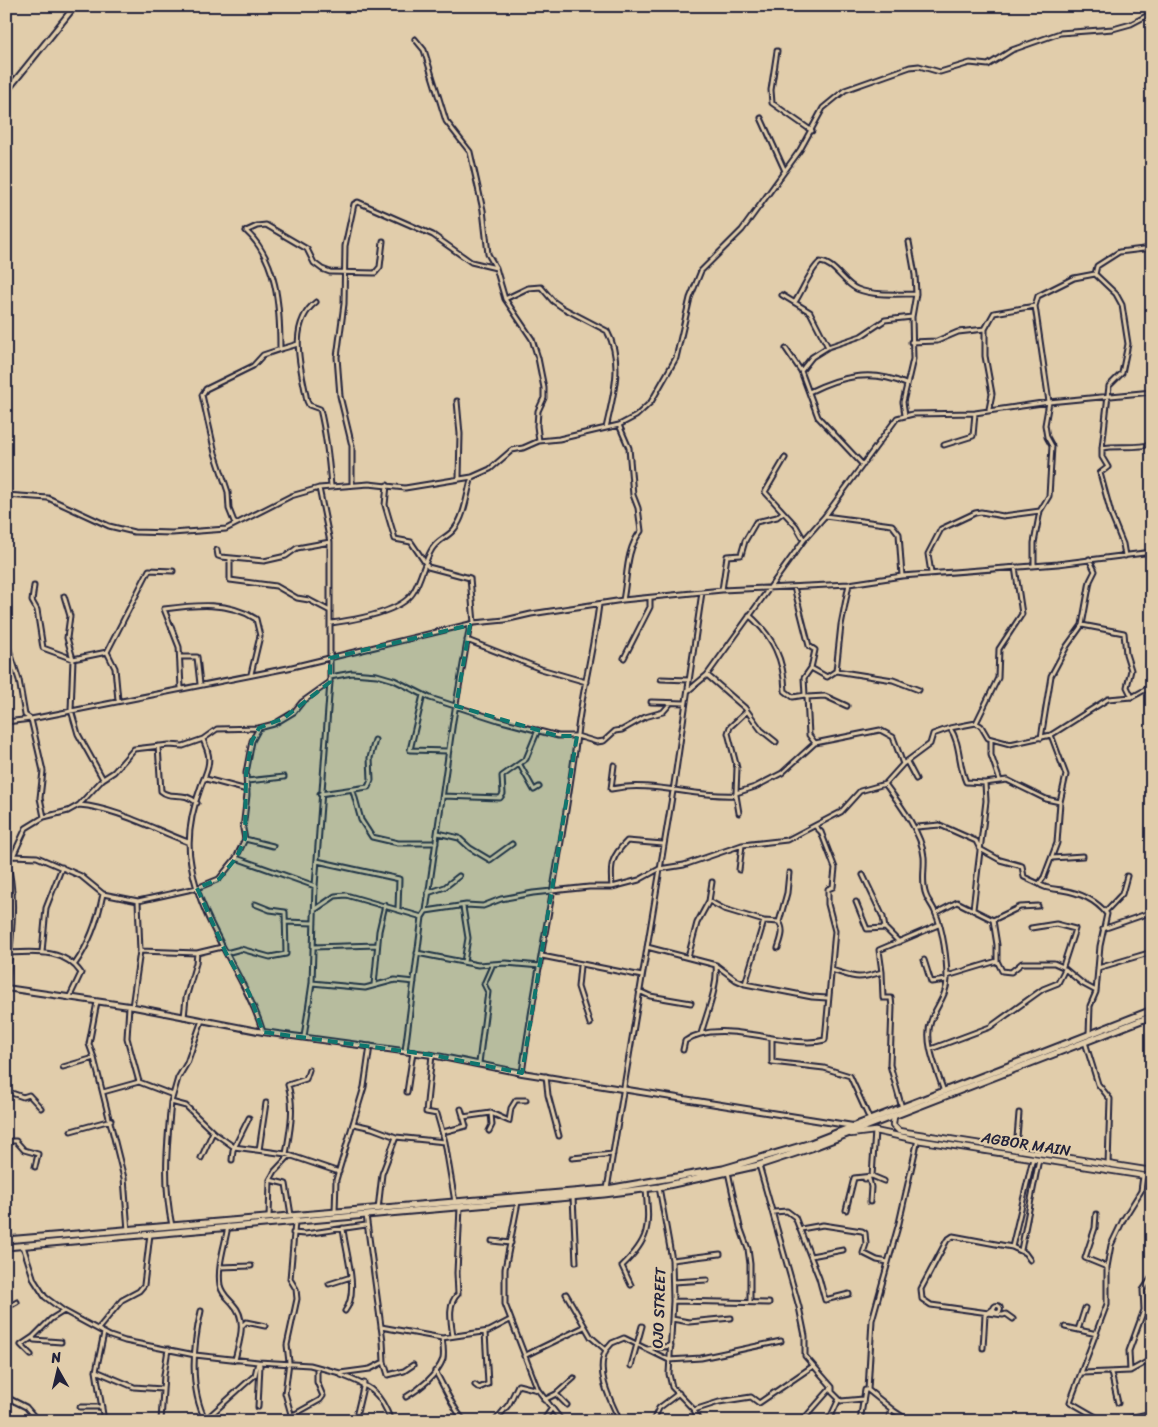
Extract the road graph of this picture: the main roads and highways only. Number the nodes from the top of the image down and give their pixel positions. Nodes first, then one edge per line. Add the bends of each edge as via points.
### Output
1 (1152, 1010) edge
2 (1152, 1016) edge
3 (894, 1116) junction
4 (897, 1133) junction
5 (850, 1134) junction
6 (1152, 1172) edge
7 (1152, 1177) edge
8 (547, 1197) junction
9 (335, 1215) junction
10 (293, 1218) junction
11 (6, 1240) edge
12 (6, 1247) edge

1 - 8 highway via 808,1144 723,1169
2 - 3 highway
3 - 4 main road via 893,1125
3 - 5 highway
4 - 5 main road
4 - 6 main road, AGBOR MAIN
4 - 7 main road, AGBOR MAIN via 918,1140
5 - 8 highway via 759,1165 659,1187
8 - 9 highway via 455,1202
8 - 9 highway via 518,1202
9 - 10 highway
10 - 11 highway
10 - 12 highway

